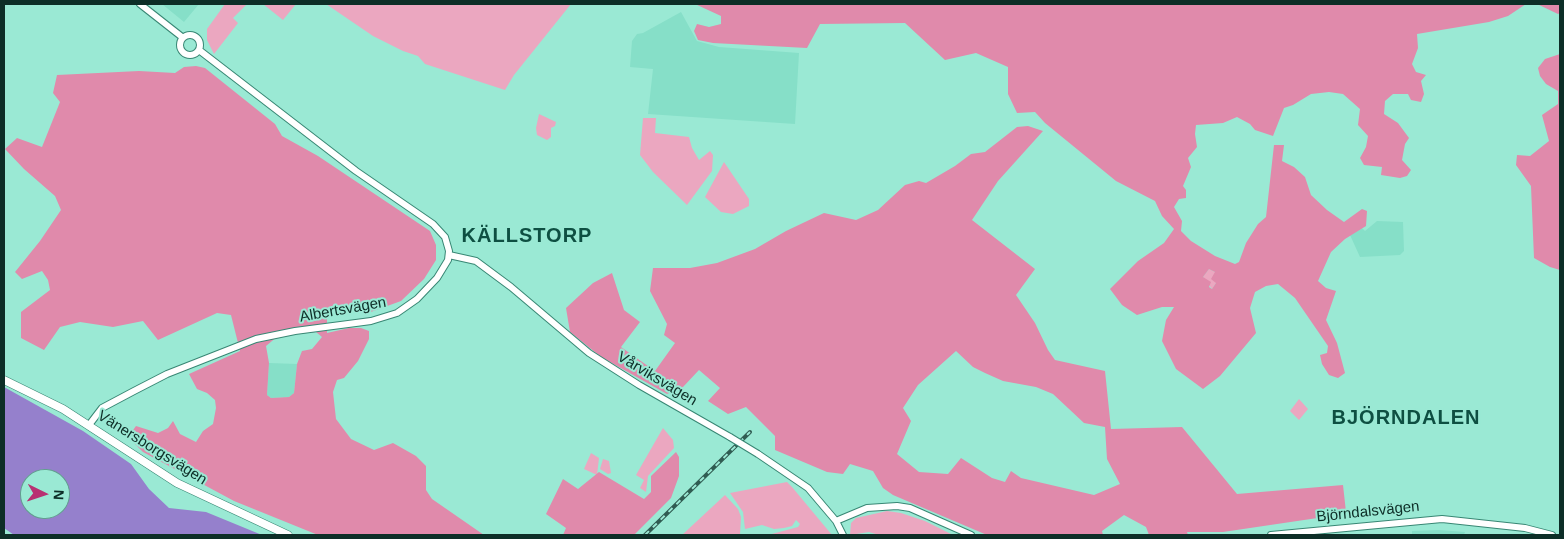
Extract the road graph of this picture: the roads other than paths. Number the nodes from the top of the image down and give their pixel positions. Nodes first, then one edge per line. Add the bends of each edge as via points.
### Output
1 (140, 4) edge
2 (182, 37) junction
3 (198, 50) junction
4 (449, 255) junction
5 (4, 380) edge
6 (89, 425) junction
7 (836, 521) junction
8 (288, 535) edge
9 (843, 535) edge
10 (971, 535) edge
11 (1271, 535) edge
12 (1552, 535) edge

1 - 2 street
2 - 3 street via 188,34 196,36 200,43
2 - 3 street via 180,45 184,53 191,55
3 - 4 street via 356,171 433,224 445,237
4 - 6 street, Albertsvägen via 437,278 411,305 397,313 256,339 167,374 102,408
4 - 7 street, Vårviksvägen, bridge via 476,261 590,353 758,454 808,488
5 - 6 main road, Vänersborgsvägen
6 - 8 main road, Vänersborgsvägen via 177,483
7 - 9 street, Vårviksvägen
7 - 10 street via 867,508 897,506 910,508
11 - 12 street, Björndalsvägen via 1423,519 1468,520

